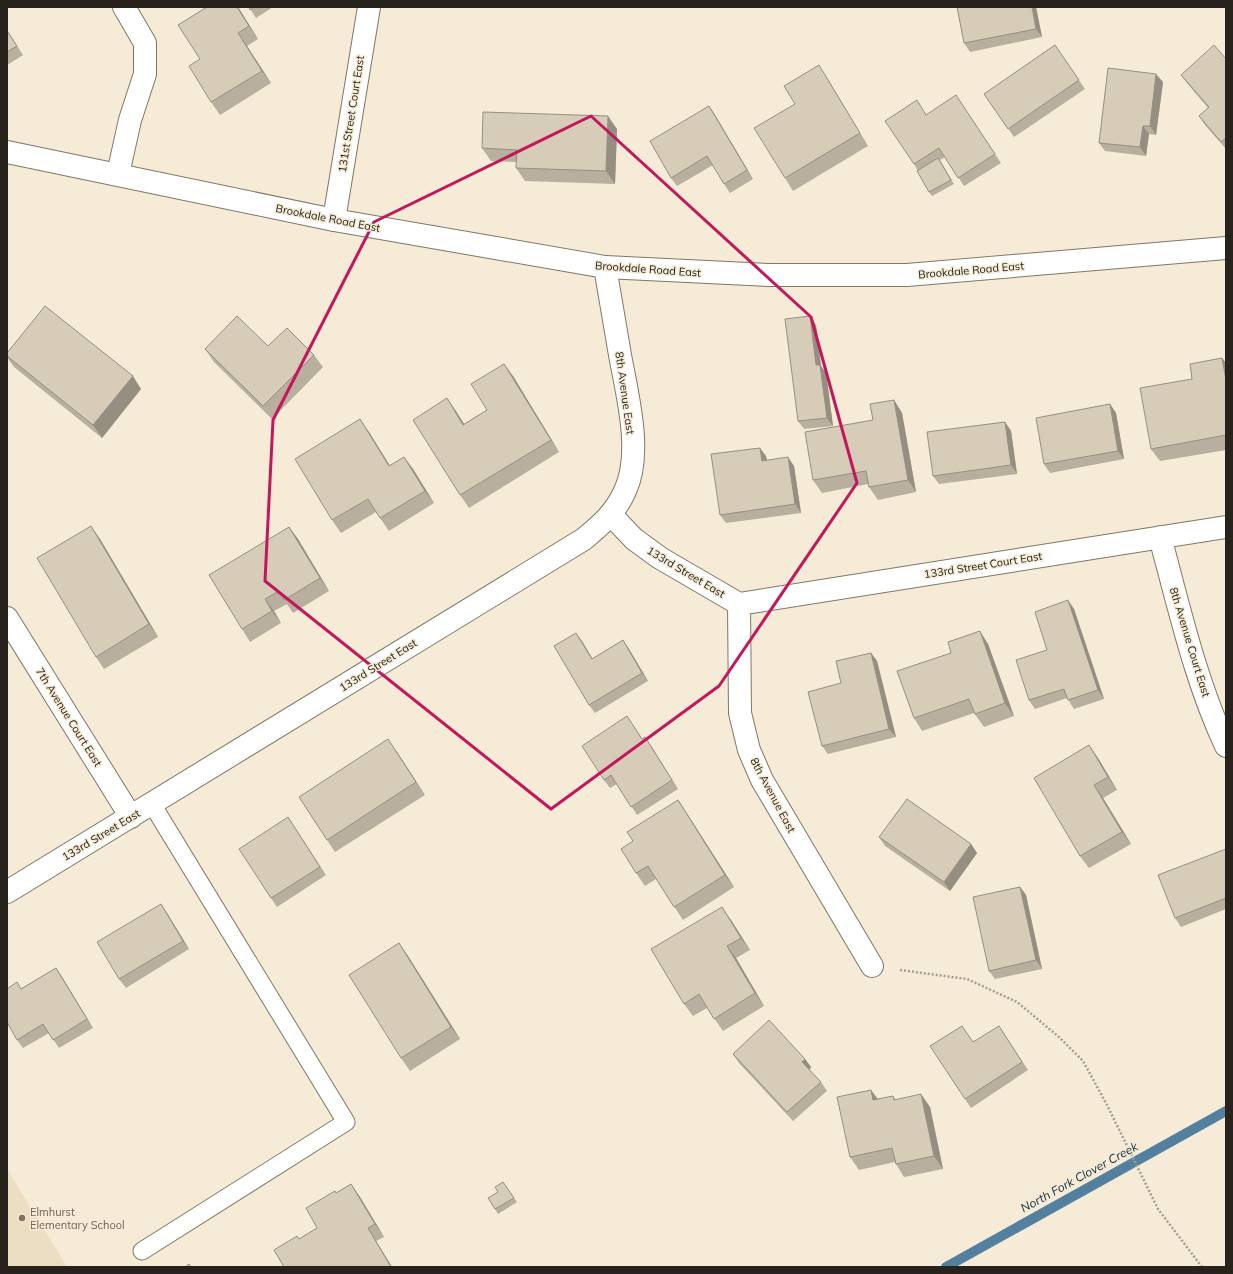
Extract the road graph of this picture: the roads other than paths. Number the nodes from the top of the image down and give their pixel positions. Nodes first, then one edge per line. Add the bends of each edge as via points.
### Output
1 (124, 7) edge
2 (369, 7) edge
3 (7, 152) edge
4 (118, 174) junction
5 (334, 220) junction
6 (1226, 248) edge
7 (605, 267) junction
8 (611, 515) junction
9 (1226, 528) edge
10 (1160, 537) junction
11 (739, 604) junction
12 (7, 618) edge
13 (1226, 746) edge
14 (152, 804) junction
15 (131, 817) junction
16 (7, 892) edge
17 (872, 966) road end
18 (142, 1251) dead end

1 - 4 street via 145,43 145,74 130,120
2 - 5 street, 131st Street Court East
3 - 4 street, Brookdale Road East
4 - 5 street, Brookdale Road East
5 - 7 street, Brookdale Road East
6 - 7 street, Brookdale Road East via 907,275 769,275
7 - 8 street, 8th Avenue East via 629,406 633,451 631,474 626,490
8 - 11 street, 133rd Street East via 634,539 660,558
8 - 14 street, 133rd Street East via 584,539
9 - 10 street, 133rd Street Court East
10 - 11 street, 133rd Street Court East
10 - 13 street, 8th Avenue Court East via 1191,650
11 - 17 street, 8th Avenue East via 740,713 749,750 762,780
12 - 15 street, 7th Avenue Court East
14 - 15 street, 133rd Street East
14 - 18 lane via 346,1122
15 - 16 street, 133rd Street East

